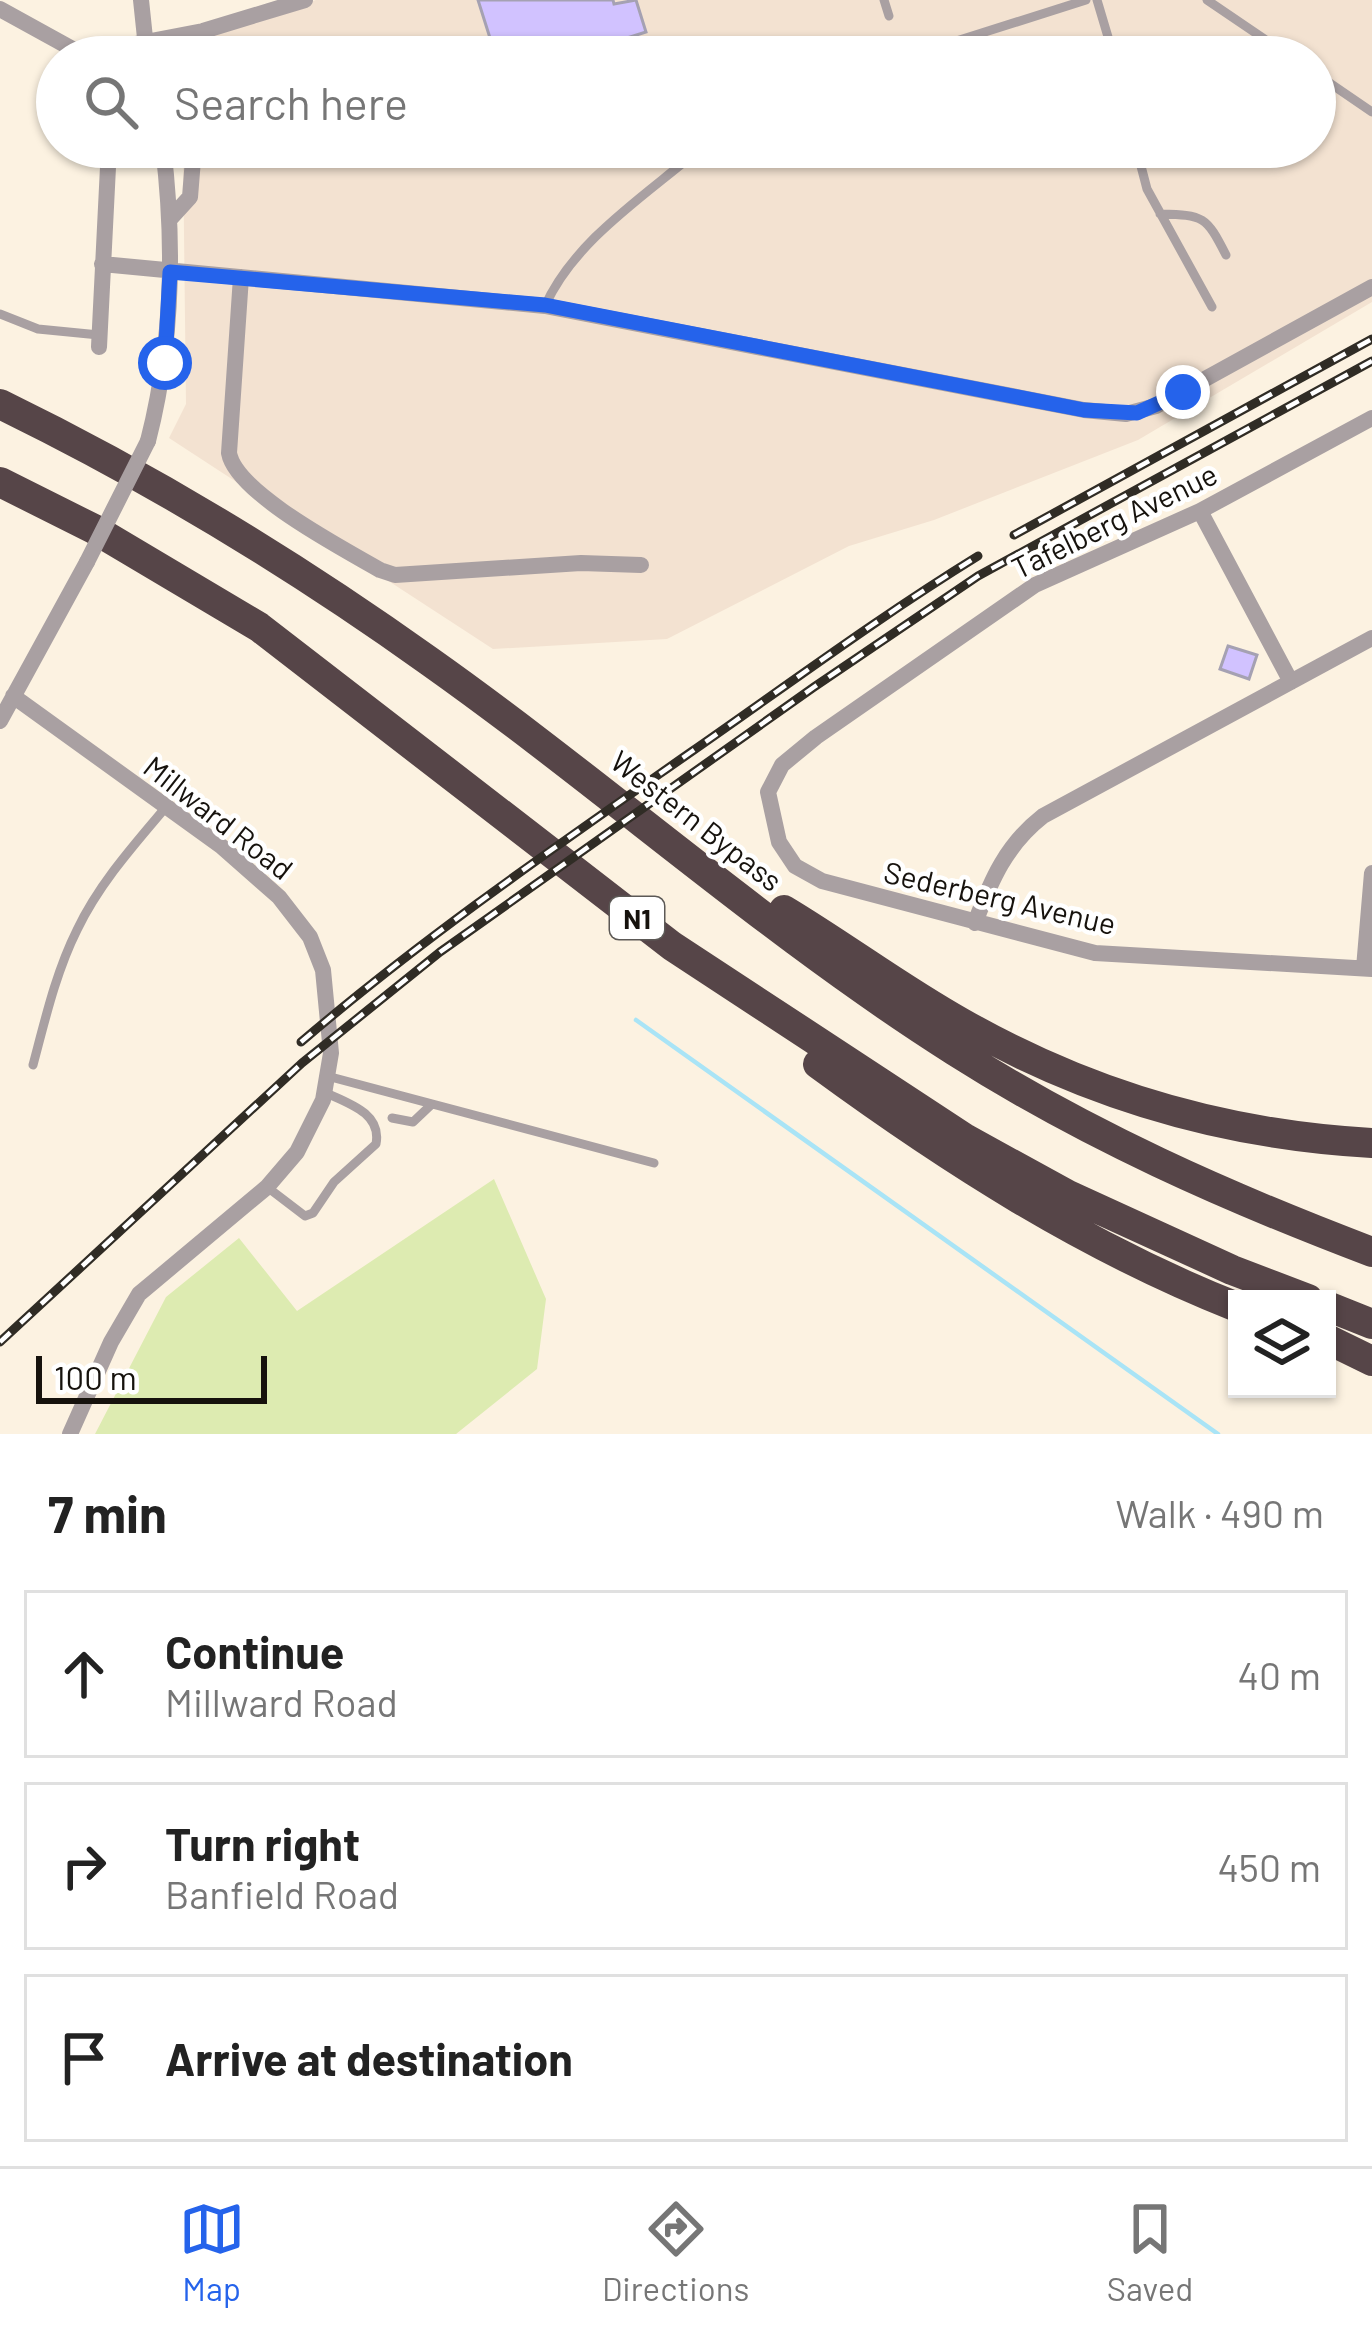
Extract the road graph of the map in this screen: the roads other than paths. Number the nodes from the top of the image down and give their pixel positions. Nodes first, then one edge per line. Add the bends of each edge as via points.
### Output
1 (141, 0) edge
2 (305, 0) edge
3 (884, 0) edge
4 (1086, 0) edge
5 (1096, 0) edge
6 (1207, 0) edge
7 (0, 8) edge
8 (889, 16) dead end
9 (203, 31) junction
10 (50, 36) edge
11 (145, 36) edge
12 (188, 36) edge
13 (203, 36) edge
14 (972, 36) edge
15 (1107, 36) edge
16 (1260, 36) edge
17 (1336, 87) edge
18 (1372, 112) edge
19 (108, 168) edge
20 (165, 168) edge
21 (193, 168) edge
22 (677, 168) edge
23 (1140, 168) edge
24 (1160, 214) junction
25 (169, 220) junction
26 (1226, 255) dead end
27 (102, 264) junction
28 (170, 272) junction
29 (241, 277) junction
30 (1372, 287) edge
31 (545, 305) junction
32 (1211, 307) dead end
33 (0, 314) edge
34 (99, 341) joint
35 (0, 404) edge
36 (1372, 418) edge
37 (0, 482) edge
38 (1200, 511) junction
39 (641, 566) dead end
40 (1372, 638) edge
41 (1291, 682) junction
42 (13, 696) junction
43 (0, 721) edge
44 (166, 807) junction
45 (645, 827) junction
46 (778, 842) joint
47 (1372, 873) edge
48 (975, 922) junction
49 (672, 946) junction
50 (1368, 969) edge
51 (33, 1065) dead end
52 (326, 1084) junction
53 (432, 1104) junction
54 (392, 1118) dead end
55 (1372, 1143) edge
56 (654, 1163) dead end
57 (267, 1186) junction
58 (1372, 1252) edge
59 (1284, 1290) edge
60 (1228, 1303) edge
61 (1336, 1310) edge
62 (1372, 1324) edge
63 (1336, 1342) edge
64 (1336, 1343) edge
65 (1372, 1352) edge
66 (1372, 1361) edge
67 (70, 1434) edge

1 - 11 street
2 - 9 street
3 - 8 lane
4 - 14 lane
5 - 15 lane
6 - 16 lane
7 - 10 street
9 - 12 street
9 - 13 street
17 - 18 lane
19 - 27 street
20 - 25 street
21 - 25 street via 187,202
22 - 31 lane via 577,254
23 - 24 lane
24 - 26 lane via 1200,216
24 - 32 lane
25 - 28 street
27 - 28 street
27 - 34 street
28 - 29 street
28 - 42 street, bridge via 165,363 148,441
29 - 31 street
29 - 39 street via 229,453 249,484 380,571 402,577
30 - 31 street via 1183,392 1126,414
33 - 34 lane
35 - 45 highway, Western Bypass / N1 via 304,574
36 - 38 street, Tafelberg Avenue
37 - 49 highway, N1 via 259,627
38 - 41 street
38 - 46 street, Tafelberg Avenue via 1034,585 816,737 772,777
40 - 41 street
41 - 48 street via 1043,816 1003,859
42 - 43 street
42 - 44 street, Millward Road
44 - 51 lane via 76,931
44 - 52 street, Millward Road via 250,868 310,937 323,970
45 - 55 highway via 958,1022 1054,1071 1208,1122
45 - 58 highway, Western Bypass / N1 via 855,985 1035,1099 1196,1182
46 - 48 street, Sederberg Avenue via 795,866 822,881
47 - 50 street
48 - 50 street, Sederberg Avenue via 1094,952
49 - 59 highway, N1 via 967,1139
49 - 60 highway via 740,1008 988,1182
52 - 53 lane
52 - 57 street, Millward Road via 309,1133
52 - 57 lane via 369,1117 376,1144 313,1213 298,1213
53 - 54 lane via 413,1122
53 - 56 lane
57 - 67 street, Millward Road via 139,1294
61 - 62 highway
63 - 65 highway
64 - 66 highway

